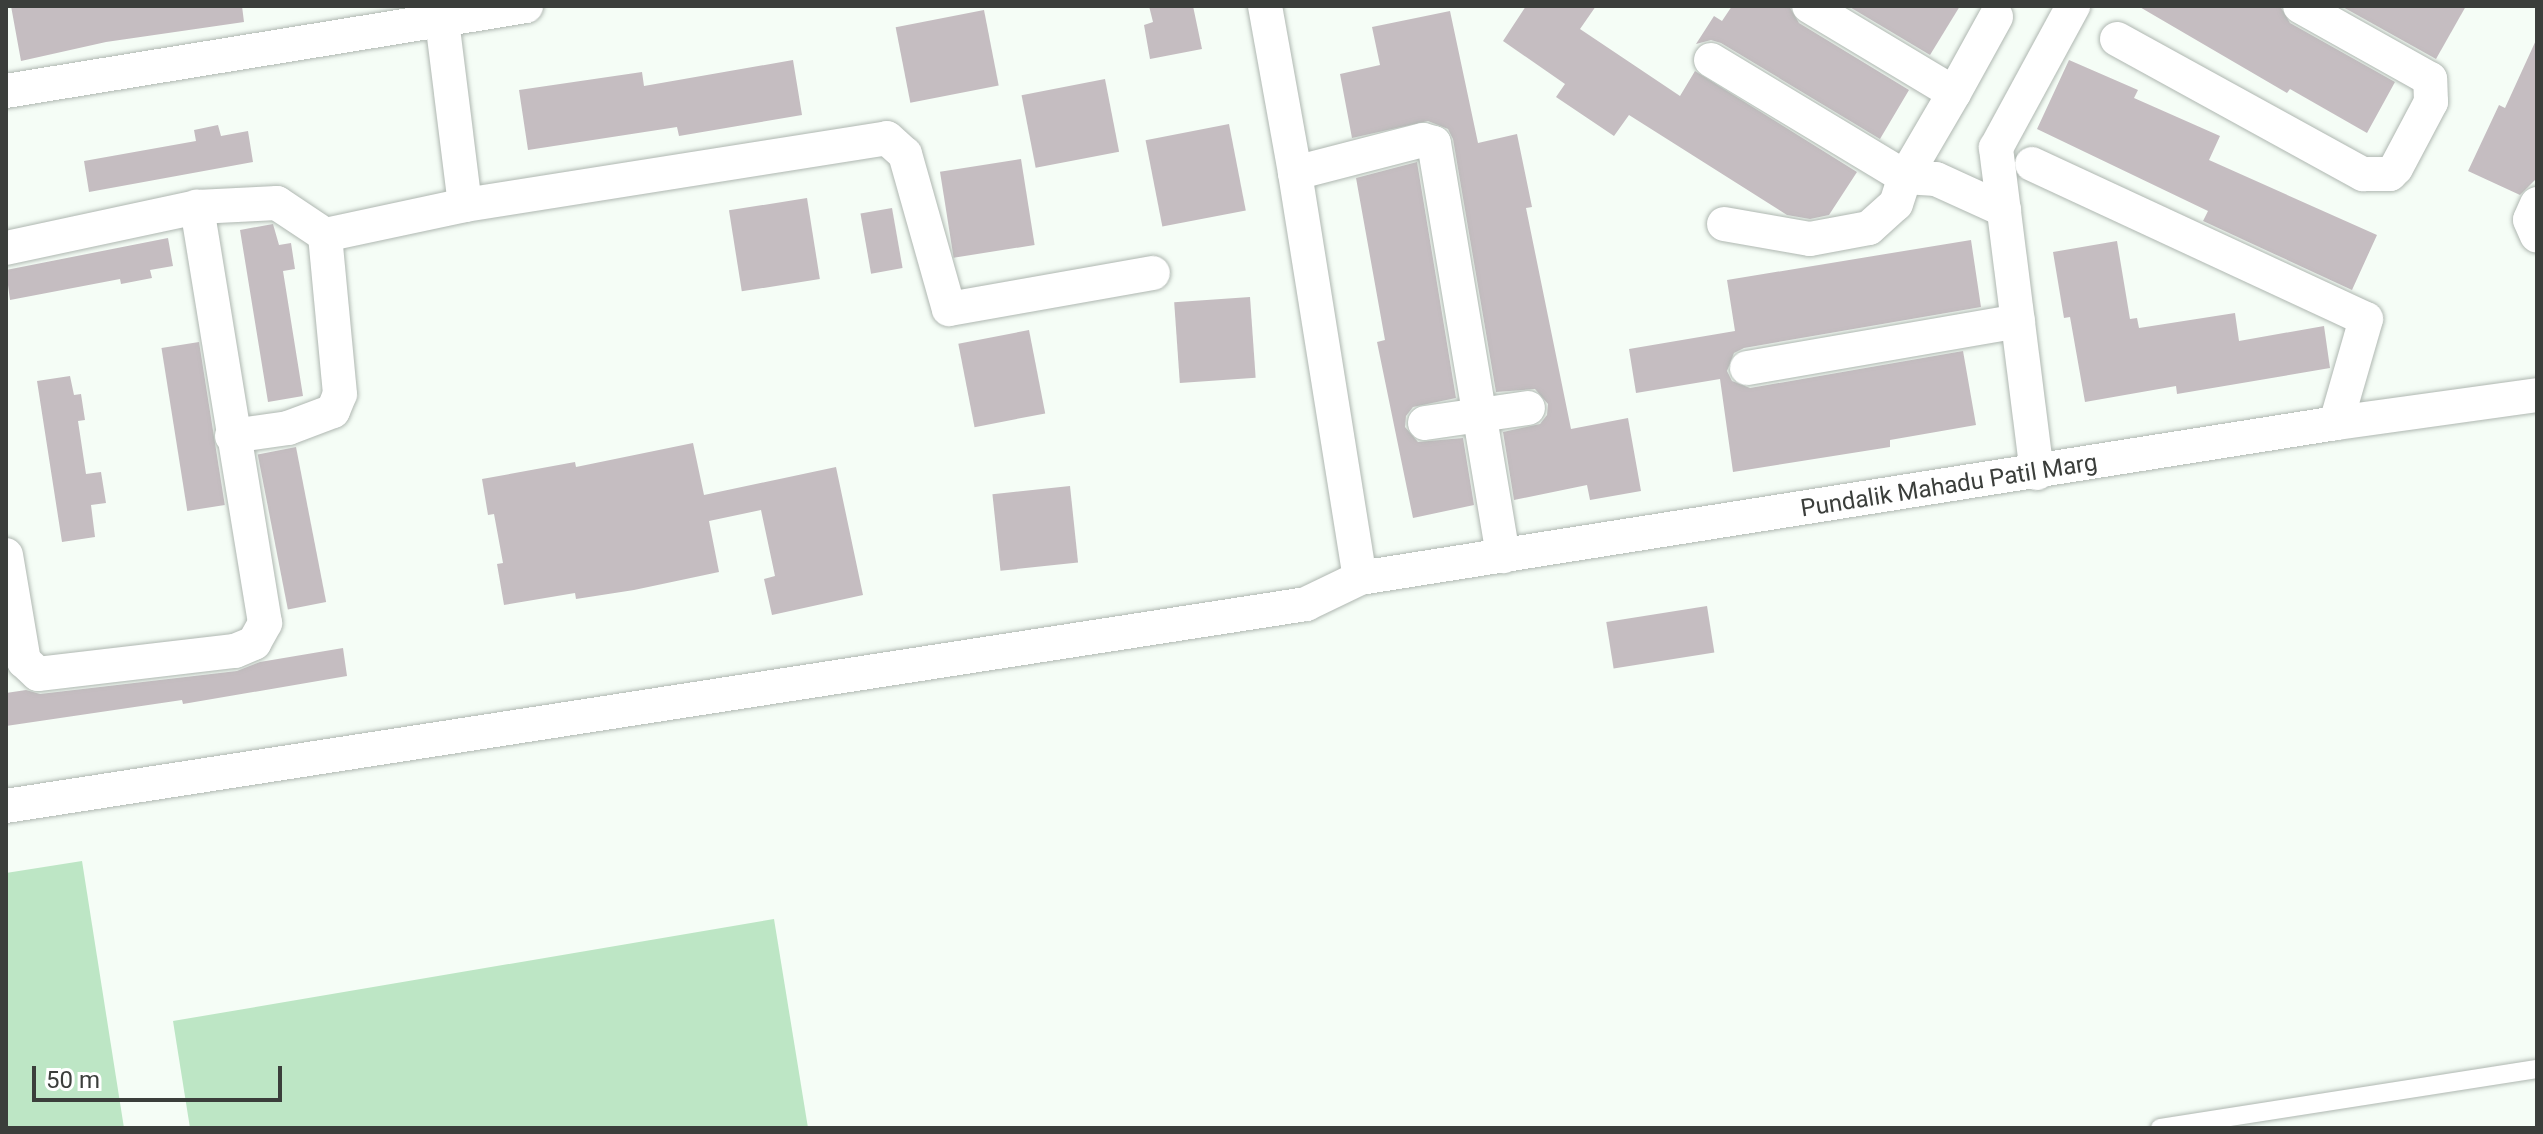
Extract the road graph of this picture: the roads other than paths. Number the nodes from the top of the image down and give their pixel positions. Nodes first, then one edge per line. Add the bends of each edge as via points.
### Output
1 (526, 6) edge
2 (1265, 6) edge
3 (1809, 6) edge
4 (2073, 6) edge
5 (2300, 6) edge
6 (1996, 17) dead end
7 (442, 20) junction
8 (2117, 39) dead end
9 (1711, 60) dead end
10 (6, 91) edge
11 (1954, 93) junction
12 (2032, 164) dead end
13 (1295, 173) junction
14 (1905, 177) junction
15 (2537, 204) edge
16 (465, 205) junction
17 (197, 207) junction
18 (2004, 210) junction
19 (1724, 224) dead end
20 (325, 235) junction
21 (2537, 236) edge
22 (6, 248) edge
23 (1153, 273) dead end
24 (2018, 321) junction
25 (1747, 368) dead end
26 (2537, 395) edge
27 (1528, 408) dead end
28 (1479, 414) junction
29 (1425, 423) dead end
30 (2336, 423) junction
31 (232, 436) junction
32 (2037, 473) junction
33 (6, 555) edge
34 (1503, 556) junction
35 (1360, 578) junction
36 (6, 806) edge
37 (2537, 1069) edge
38 (2160, 1128) edge

1 - 7 street
2 - 13 street
3 - 11 street
4 - 18 street via 1996,148
5 - 8 street via 2430,79 2431,102 2390,174 2363,174
6 - 11 street
7 - 10 street
7 - 16 street
9 - 14 street
11 - 14 street
12 - 30 street via 2366,319
13 - 28 street via 1423,140 1434,143
13 - 35 street
14 - 18 street via 1936,179
14 - 19 street via 1896,204 1869,228 1810,239
15 - 21 street via 2530,220
16 - 20 street
16 - 23 street via 887,138 905,154 949,309
17 - 20 street via 277,203
17 - 22 street
17 - 31 street
18 - 24 street
20 - 31 street via 340,394 333,411 288,428
24 - 25 street
24 - 32 street
26 - 30 street, Pundalik Mahadu Patil Marg
27 - 28 street
28 - 29 street
28 - 34 street
30 - 32 street, Pundalik Mahadu Patil Marg
31 - 33 street via 262,586 265,623 254,643 235,651 38,674 24,661
32 - 34 street, Pundalik Mahadu Patil Marg
34 - 35 street, Pundalik Mahadu Patil Marg
35 - 36 street, Pundalik Mahadu Patil Marg via 1306,604
37 - 38 lane

